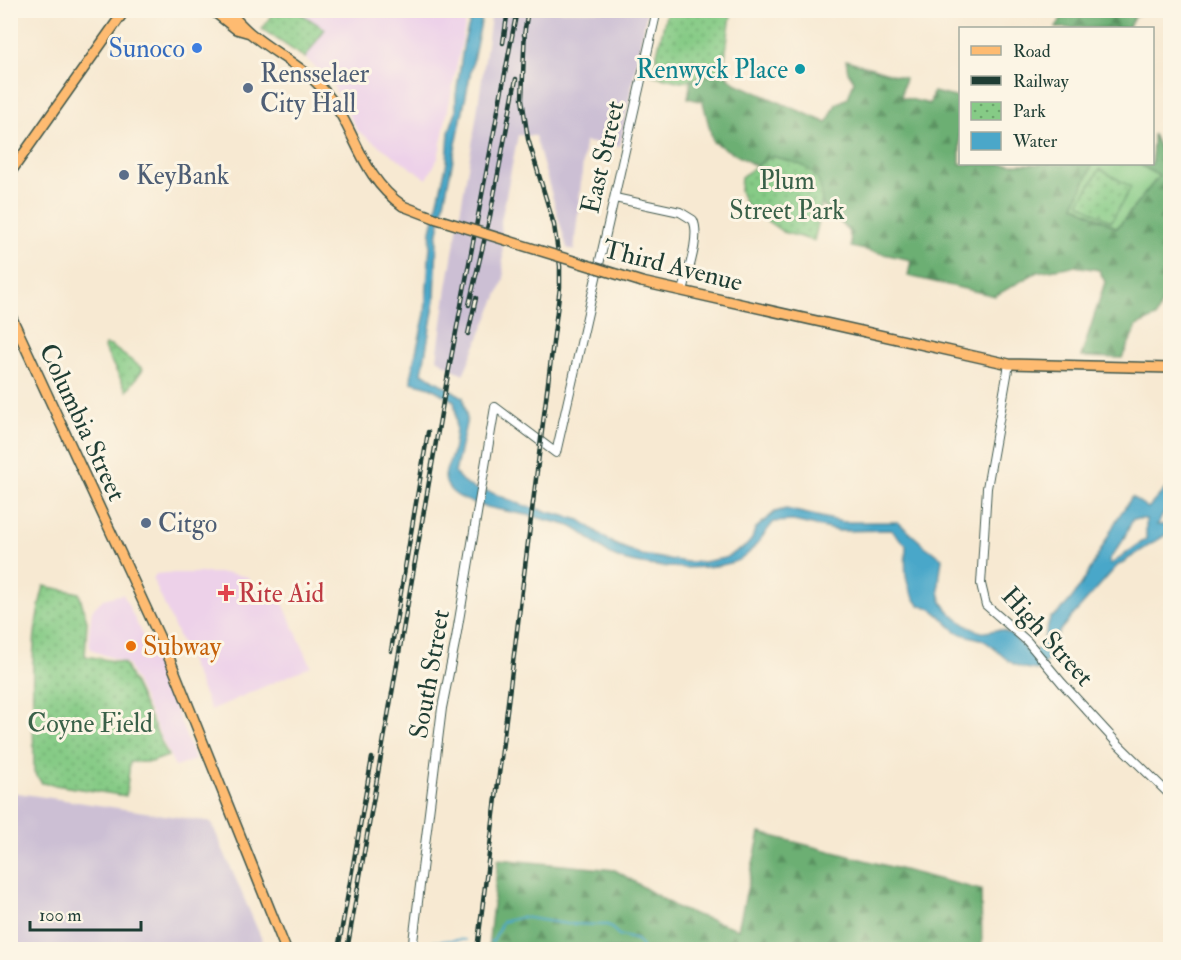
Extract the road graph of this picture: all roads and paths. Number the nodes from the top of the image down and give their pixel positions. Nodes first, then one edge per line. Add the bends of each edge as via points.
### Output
1 (125, 10) edge
2 (212, 10) edge
3 (227, 10) edge
4 (657, 10) edge
5 (250, 33) junction
6 (10, 172) edge
7 (615, 198) junction
8 (683, 291) junction
9 (10, 314) edge
10 (1009, 364) junction
11 (1170, 368) edge
12 (495, 408) joint
13 (1170, 795) edge
14 (286, 950) edge
15 (412, 950) edge

1 - 6 main road
2 - 5 main road, Third Avenue via 236,29
3 - 5 main road, Third Avenue
4 - 7 street, East Street
5 - 8 main road, Third Avenue, bridge via 318,84 331,100 370,172 404,206 642,282
7 - 8 street via 680,212 693,220 695,238
7 - 12 street, East Street via 556,453
8 - 10 main road, Third Avenue
9 - 14 main road, Columbia Street via 173,668
10 - 11 main road, Third Avenue
10 - 13 street, High Street via 987,488 981,584 986,605 1033,648 1117,743
12 - 15 street, South Street via 442,708

